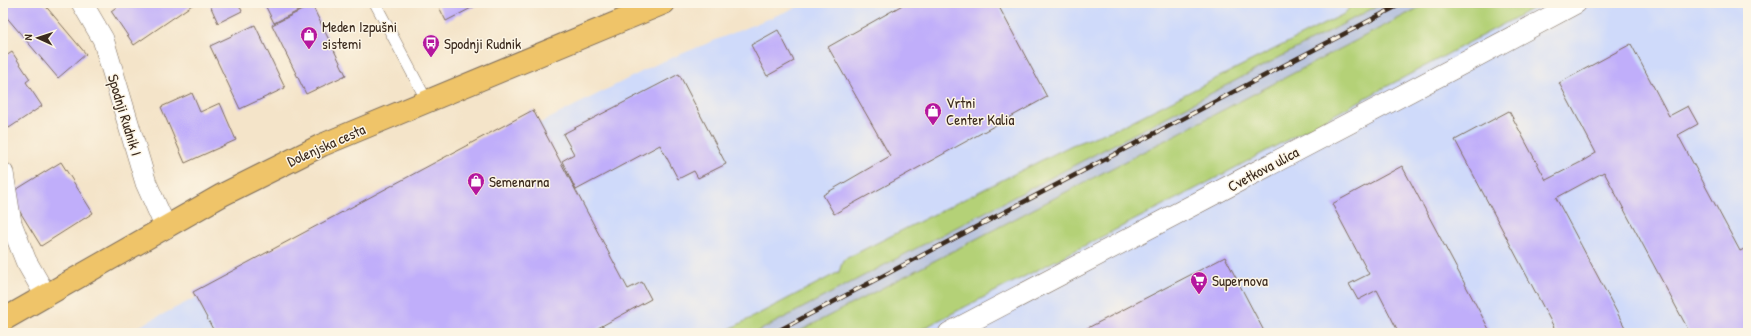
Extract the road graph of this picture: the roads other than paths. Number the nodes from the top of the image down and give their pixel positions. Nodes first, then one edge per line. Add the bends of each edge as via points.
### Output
1 (82, 3) edge
2 (375, 3) edge
3 (664, 3) edge
4 (1576, 3) edge
5 (427, 102) junction
6 (3, 173) edge
7 (166, 228) junction
8 (46, 296) junction
9 (3, 320) edge
10 (948, 333) edge

1 - 7 street, Spodnji Rudnik I via 102,40 146,183
2 - 5 lane
3 - 5 main road, Dolenjska cesta
4 - 10 street, Cvetkova ulica
5 - 7 main road, Dolenjska cesta via 322,145 222,195
6 - 8 street via 11,223 26,261
7 - 8 main road, Dolenjska cesta
8 - 9 main road, Dolenjska cesta

